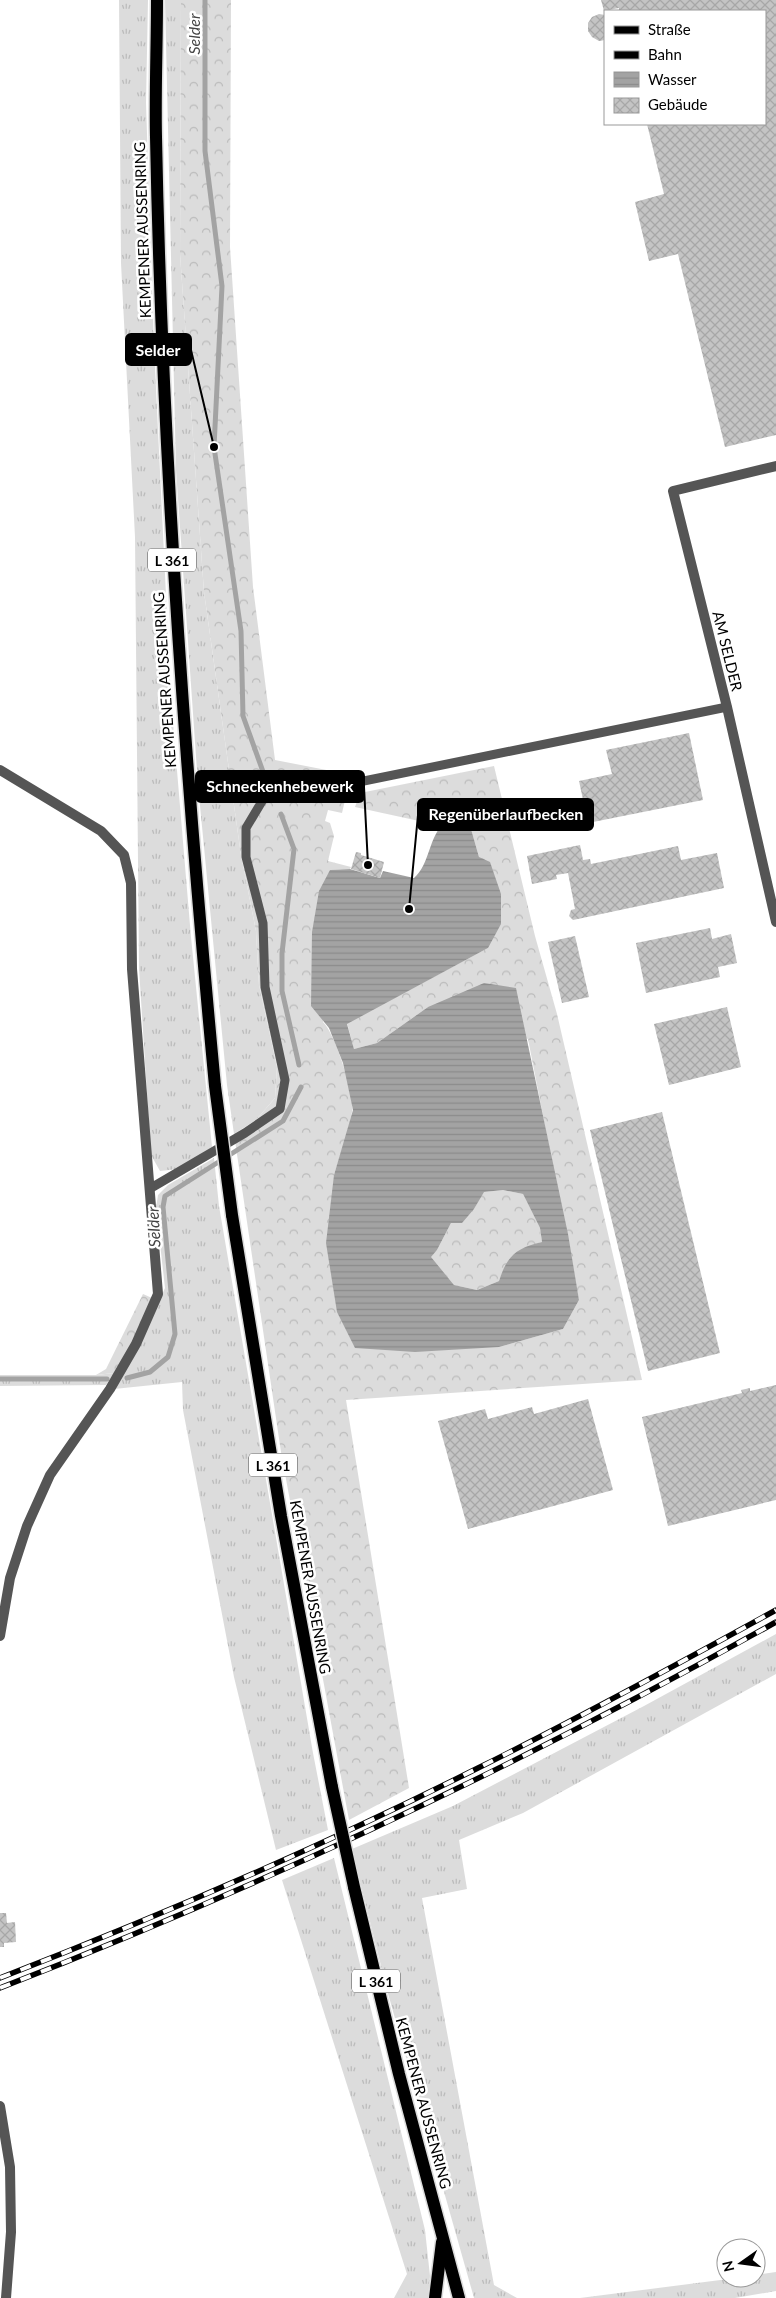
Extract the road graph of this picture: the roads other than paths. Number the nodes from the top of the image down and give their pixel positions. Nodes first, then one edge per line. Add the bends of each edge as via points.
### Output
1 (157, 0) edge
2 (776, 466) edge
3 (726, 706) junction
4 (0, 770) edge
5 (776, 922) edge
6 (151, 1188) junction
7 (0, 1636) edge
8 (0, 2106) edge
9 (442, 2237) junction
10 (6, 2298) edge
11 (434, 2298) edge
12 (459, 2298) edge

1 - 9 main road, KEMPENER AUSSENRING / L 361, bridge via 156,134 161,335 171,544 193,851 215,1086 232,1215 285,1535 332,1787 399,2074
2 - 3 street, AM SELDER via 673,491
3 - 5 street, AM SELDER
3 - 6 lane via 349,784 299,782 264,798 246,828 246,857 263,923 265,987 285,1080 280,1109
4 - 6 street via 102,831 124,855 131,883 132,969
6 - 7 street via 158,1294 136,1344 116,1378 50,1474 27,1526 10,1578
8 - 10 street via 10,2167 11,2232
9 - 11 main road
9 - 12 main road, KEMPENER AUSSENRING / L 361

